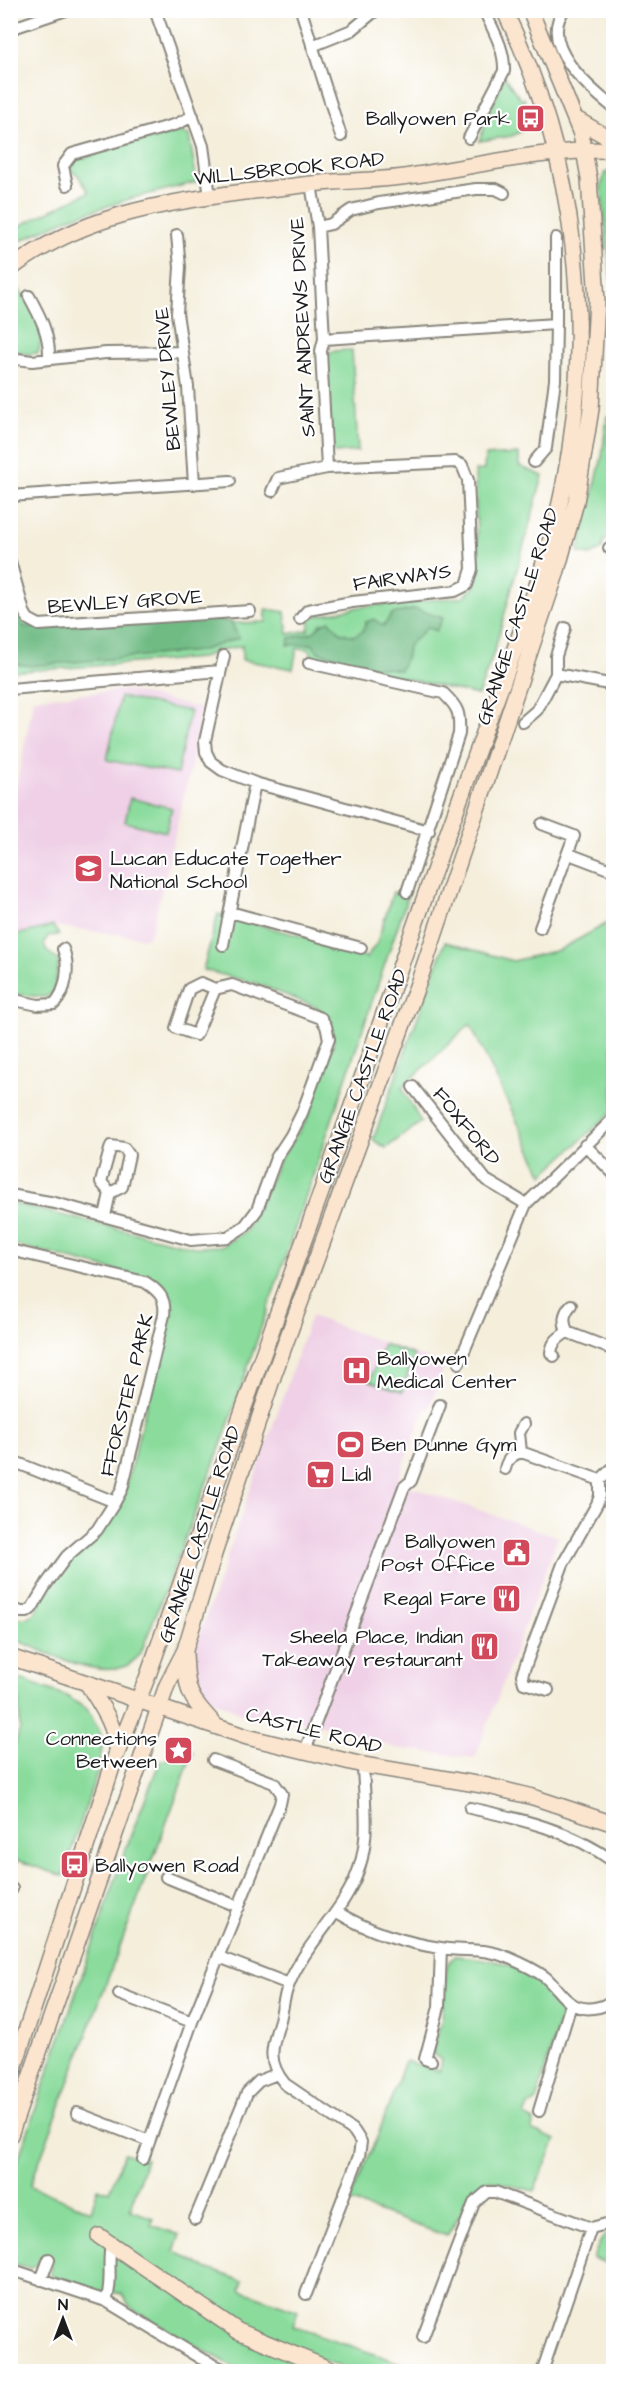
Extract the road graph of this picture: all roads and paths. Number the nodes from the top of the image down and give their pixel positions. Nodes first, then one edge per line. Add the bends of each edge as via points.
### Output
1 (66, 10) edge
2 (155, 10) edge
3 (301, 10) edge
4 (376, 10) edge
5 (484, 10) edge
6 (504, 10) edge
7 (530, 10) edge
8 (564, 10) edge
9 (10, 29) edge
10 (312, 46) junction
11 (614, 108) edge
12 (193, 116) junction
13 (576, 119) junction
14 (550, 134) junction
15 (341, 136) dead end
16 (470, 138) dead end
17 (614, 141) edge
18 (585, 150) junction
19 (614, 150) edge
20 (557, 154) junction
21 (390, 179) junction
22 (67, 184) dead end
23 (310, 184) junction
24 (504, 193) dead end
25 (210, 197) junction
26 (318, 227) junction
27 (177, 235) dead end
28 (556, 238) dead end
29 (10, 269) edge
30 (29, 296) dead end
31 (556, 324) junction
32 (324, 339) junction
33 (182, 352) junction
34 (10, 357) edge
35 (49, 358) junction
36 (534, 462) dead end
37 (327, 468) junction
38 (230, 481) dead end
39 (194, 484) junction
40 (272, 491) dead end
41 (10, 496) edge
42 (10, 561) edge
43 (250, 611) dead end
44 (300, 619) dead end
45 (565, 628) dead end
46 (224, 656) dead end
47 (309, 663) dead end
48 (220, 671) junction
49 (556, 674) junction
50 (614, 685) edge
51 (10, 689) edge
52 (523, 722) dead end
53 (255, 783) junction
54 (542, 824) dead end
55 (429, 831) junction
56 (568, 854) junction
57 (614, 871) edge
58 (407, 892) dead end
59 (230, 912) junction
60 (540, 928) dead end
61 (223, 945) dead end
62 (361, 948) dead end
63 (63, 949) dead end
64 (215, 989) junction
65 (10, 999) edge
66 (413, 1087) dead end
67 (614, 1118) edge
68 (585, 1145) junction
69 (614, 1174) edge
70 (110, 1193) dead end
71 (10, 1195) edge
72 (526, 1204) junction
73 (105, 1216) junction
74 (10, 1250) edge
75 (571, 1305) dead end
76 (567, 1332) junction
77 (614, 1350) edge
78 (554, 1356) dead end
79 (459, 1363) dead end
80 (440, 1405) dead end
81 (524, 1424) dead end
82 (521, 1452) junction
83 (10, 1460) edge
84 (614, 1467) edge
85 (506, 1469) dead end
86 (600, 1480) junction
87 (115, 1502) junction
88 (10, 1607) edge
89 (185, 1650) junction
90 (10, 1657) edge
91 (87, 1683) junction
92 (548, 1690) dead end
93 (137, 1701) junction
94 (160, 1708) junction
95 (215, 1726) junction
96 (305, 1751) junction
97 (115, 1758) junction
98 (213, 1760) dead end
99 (363, 1765) junction
100 (470, 1808) dead end
101 (614, 1824) edge
102 (614, 1862) edge
103 (166, 1876) dead end
104 (239, 1907) junction
105 (337, 1912) junction
106 (441, 1948) junction
107 (219, 1957) junction
108 (288, 1984) junction
109 (119, 1994) dead end
110 (614, 1999) edge
111 (571, 2004) junction
112 (192, 2022) junction
113 (431, 2061) dead end
114 (277, 2074) junction
115 (10, 2080) edge
116 (539, 2111) dead end
117 (77, 2113) dead end
118 (10, 2135) edge
119 (149, 2141) junction
120 (143, 2159) dead end
121 (195, 2219) dead end
122 (614, 2222) edge
123 (591, 2228) junction
124 (105, 2241) joint
125 (49, 2259) dead end
126 (10, 2269) edge
127 (41, 2280) junction
128 (306, 2294) dead end
129 (106, 2301) junction
130 (423, 2337) dead end
131 (229, 2372) edge
132 (336, 2372) edge
133 (542, 2372) edge

1 - 9 street
2 - 12 street
3 - 10 street
4 - 10 street via 352,30
5 - 16 street via 499,43 504,71
6 - 14 main road, GRANGE CASTLE ROAD via 523,51
7 - 13 main road, GRANGE CASTLE ROAD
8 - 11 street via 556,35 561,49 583,83
10 - 15 street
12 - 22 street via 72,154 63,166
12 - 25 street via 203,146
13 - 17 main road
13 - 18 main road, GRANGE CASTLE ROAD
14 - 20 main road, GRANGE CASTLE ROAD
14 - 21 main road via 546,145 449,160
18 - 19 main road
18 - 20 main road, WILLSBROOK ROAD
18 - 89 main road, GRANGE CASTLE ROAD via 597,301 591,409 576,502 556,574 420,978 274,1374
20 - 21 main road, WILLSBROOK ROAD
20 - 93 main road, GRANGE CASTLE ROAD via 572,244 579,349 570,447 541,573
21 - 23 main road, WILLSBROOK ROAD
23 - 25 main road, WILLSBROOK ROAD
23 - 26 street, SAINT ANDREWS DRIVE
24 - 26 street via 476,189 379,203 351,210 331,224
25 - 29 main road, WILLSBROOK ROAD via 134,210 95,223 54,241
26 - 32 street, SAINT ANDREWS DRIVE
27 - 33 street, BEWLEY DRIVE via 177,306
28 - 31 street
30 - 35 street via 45,328
31 - 32 street
31 - 36 street via 555,380 546,448
32 - 37 street, SAINT ANDREWS DRIVE via 321,351
33 - 35 street
33 - 39 street, BEWLEY DRIVE
34 - 35 street via 32,361
37 - 40 street via 278,478
37 - 44 street, FAIRWAYS via 455,462 464,468 468,480 472,569 466,585 455,591 352,602 308,610
38 - 39 street
39 - 41 street
42 - 43 street, BEWLEY GROVE via 24,612 39,625
45 - 49 street via 556,656
46 - 48 street
47 - 55 street via 443,693 456,705 459,734
48 - 51 street
48 - 53 street via 206,752 222,770
49 - 50 street
49 - 52 street via 537,710
53 - 55 street
53 - 59 street
54 - 56 street via 574,836
55 - 58 street
56 - 57 street
56 - 60 street
59 - 61 street
59 - 62 street
63 - 65 street via 68,960 60,998 54,1004
64 - 64 street via 201,983 189,989 176,1028 196,1035
64 - 73 street via 232,986 321,1018 329,1039 302,1113 276,1158 257,1210 245,1226 228,1237 191,1240
66 - 72 street, FOXFORD via 486,1180
67 - 68 street
68 - 69 street
68 - 72 street
70 - 73 street
71 - 73 street
72 - 79 street
74 - 87 street, FFORSTER PARK via 145,1282 166,1303 122,1488
75 - 76 street via 565,1312
76 - 77 street
76 - 78 street via 552,1345
80 - 96 street via 411,1481 403,1490
81 - 82 street via 519,1432
82 - 85 street via 513,1455
82 - 86 street
83 - 87 street
84 - 86 street
86 - 92 street via 597,1504 563,1564 522,1675 524,1683
87 - 88 street, FFORSTER PARK via 97,1530 67,1556 32,1608 21,1612
89 - 94 main road, GRANGE CASTLE ROAD
89 - 95 main road via 186,1683 192,1700
90 - 91 main road, CASTLE ROAD
91 - 93 main road, CASTLE ROAD
91 - 97 main road via 104,1708 116,1740
93 - 94 main road, CASTLE ROAD
93 - 97 main road, GRANGE CASTLE ROAD
94 - 95 main road, CASTLE ROAD
94 - 118 main road, GRANGE CASTLE ROAD
95 - 96 main road, CASTLE ROAD
96 - 99 main road, CASTLE ROAD
97 - 115 main road, GRANGE CASTLE ROAD
98 - 104 street via 274,1783 282,1794
99 - 101 main road, CASTLE ROAD via 488,1786
99 - 105 street via 367,1818 363,1853
100 - 102 street via 554,1830 597,1849
103 - 104 street
104 - 107 street
105 - 106 street via 377,1931
105 - 108 street
106 - 111 street via 477,1949 504,1956 545,1977
106 - 113 street via 439,2007 425,2059
107 - 108 street
107 - 112 street
108 - 114 street via 271,2048
109 - 112 street
110 - 111 street via 598,2008
111 - 116 street
112 - 119 street
114 - 121 street via 247,2093
114 - 128 street via 285,2084 354,2131 361,2142
117 - 119 street
119 - 120 street
122 - 123 street
123 - 130 street via 487,2192 474,2203
123 - 133 street
124 - 129 street via 111,2272
124 - 132 main road via 238,2331
125 - 127 street
126 - 127 street
127 - 129 street
129 - 131 street

